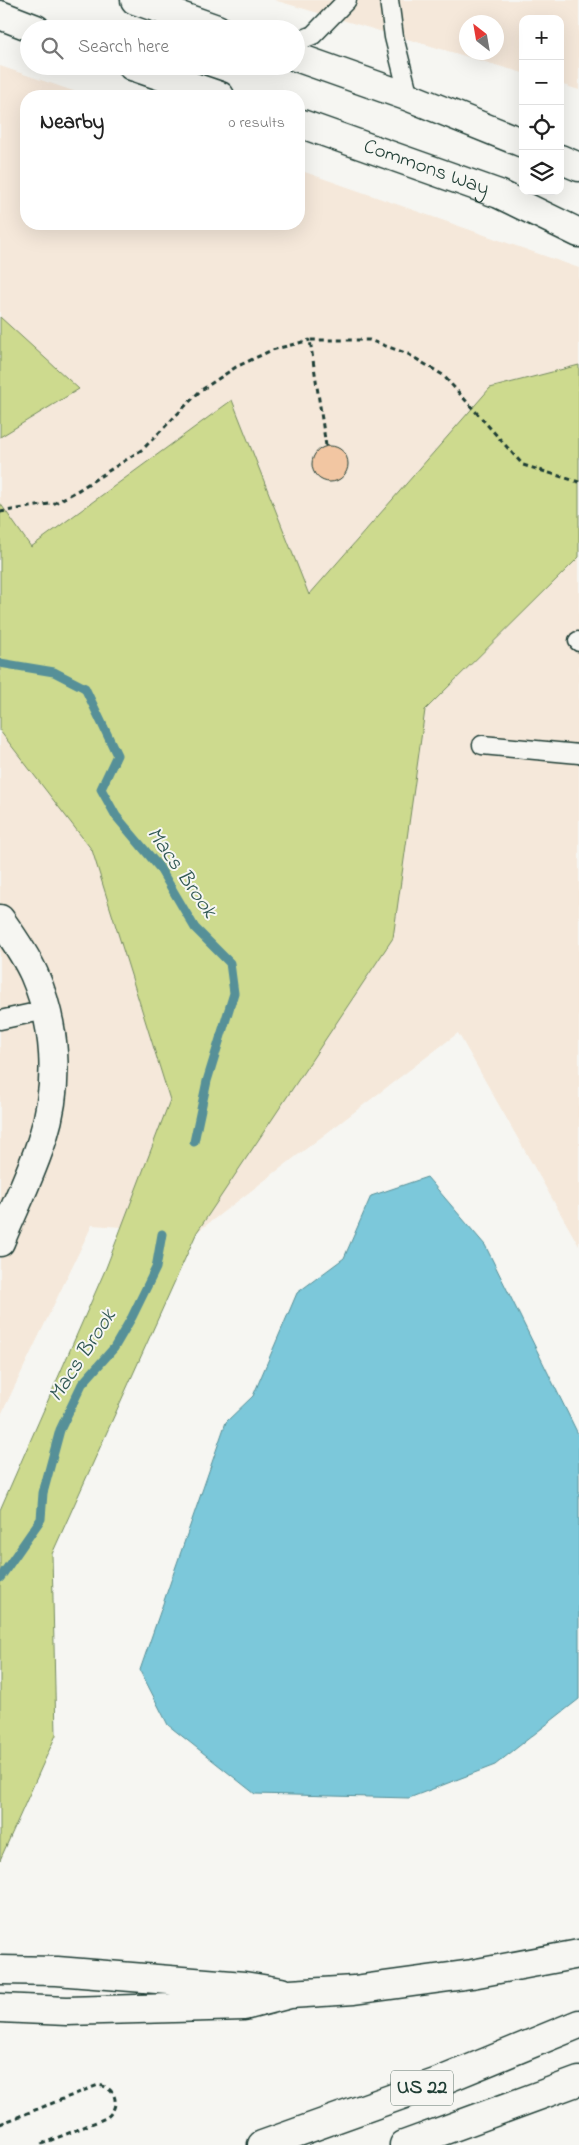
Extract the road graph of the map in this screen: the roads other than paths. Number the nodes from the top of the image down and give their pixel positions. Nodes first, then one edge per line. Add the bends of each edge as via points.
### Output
1 (135, 0) edge
2 (347, 0) edge
3 (389, 0) edge
4 (0, 15) edge
5 (192, 20) edge
6 (20, 23) edge
7 (305, 38) edge
8 (305, 60) edge
9 (158, 75) edge
10 (202, 90) edge
11 (409, 97) junction
12 (305, 126) edge
13 (519, 142) edge
14 (564, 161) edge
15 (579, 167) edge
16 (579, 233) edge
17 (482, 745) dead end
18 (579, 754) edge
19 (0, 919) edge
20 (46, 1010) junction
21 (0, 1020) edge
22 (0, 1242) edge
23 (579, 1954) edge
24 (0, 1970) edge
25 (290, 1994) junction
26 (0, 2008) edge
27 (579, 2024) edge
28 (579, 2081) edge
29 (262, 2145) edge
30 (404, 2145) edge

1 - 5 main road
2 - 7 lane via 313,35
3 - 11 lane via 394,37
4 - 6 main road
8 - 11 main road
9 - 10 main road
11 - 13 main road
12 - 16 main road, Commons Way via 499,194
14 - 15 main road
17 - 18 lane
19 - 20 main road via 34,973
20 - 21 lane
20 - 22 main road via 54,1069 48,1118 41,1144
23 - 25 main road via 472,1974 354,1990
24 - 25 main road via 57,1971 244,1986
25 - 26 main road via 244,2006 67,2010
27 - 29 main road, US 22 via 438,2082
28 - 30 main road, US 22

